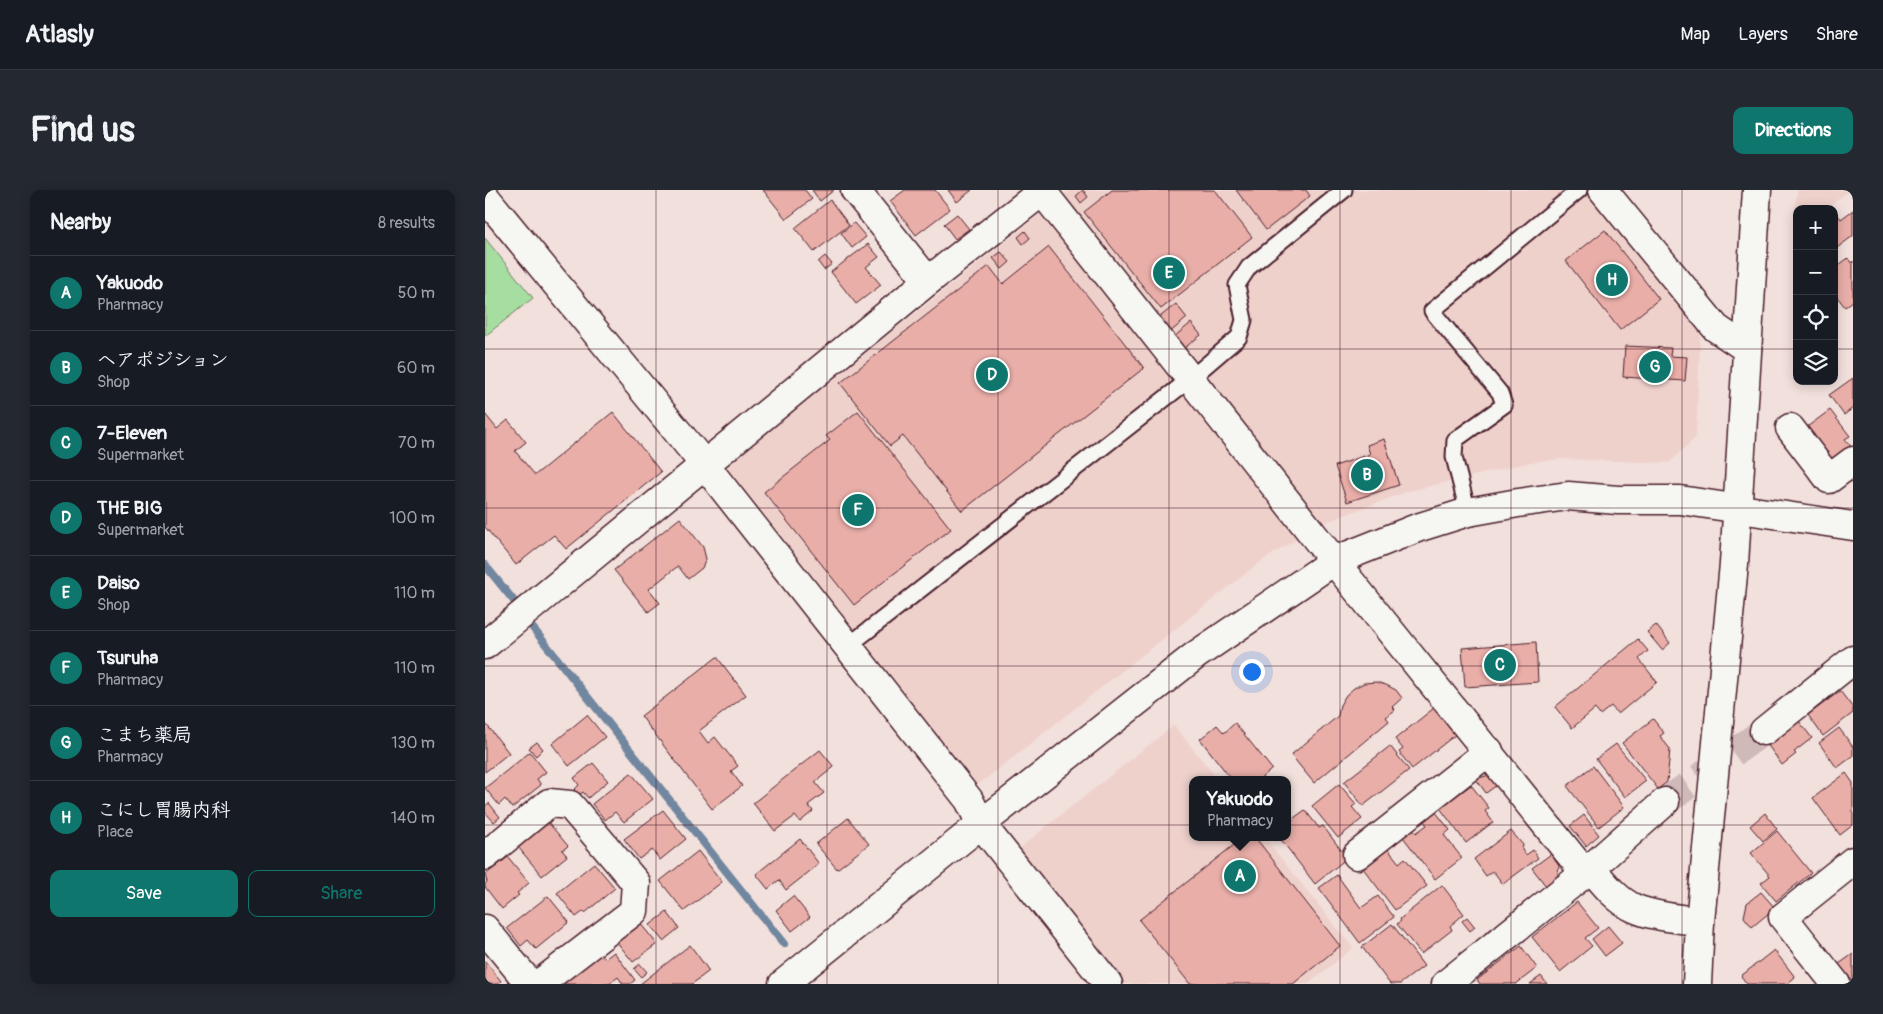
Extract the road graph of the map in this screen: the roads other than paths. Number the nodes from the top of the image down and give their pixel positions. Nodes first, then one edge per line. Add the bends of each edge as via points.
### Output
1 (855, 190) edge
2 (1043, 190) edge
3 (1343, 190) edge
4 (1579, 190) edge
5 (1603, 190) edge
6 (1757, 190) edge
7 (485, 196) edge
8 (927, 281) junction
9 (1747, 349) junction
10 (1190, 379) junction
11 (1790, 428) dead end
12 (1853, 460) edge
13 (704, 464) junction
14 (1737, 510) junction
15 (1468, 512) junction
16 (1853, 526) edge
17 (1334, 561) junction
18 (485, 646) edge
19 (848, 646) junction
20 (1853, 660) edge
21 (1764, 731) tunnel mouth
22 (1489, 751) junction
23 (1665, 802) tunnel mouth
24 (981, 824) junction
25 (485, 856) edge
26 (1357, 856) dead end
27 (1853, 861) edge
28 (1588, 870) junction
29 (1700, 922) junction
30 (485, 929) edge
31 (530, 984) edge
32 (539, 984) edge
33 (783, 984) edge
34 (1108, 984) edge
35 (1445, 984) edge
36 (1697, 984) edge
37 (1836, 984) edge

1 - 8 street
2 - 8 street
2 - 10 street
3 - 10 lane via 1249,267 1237,285 1244,320 1239,337
4 - 15 lane via 1432,311 1500,394 1504,405 1455,440 1453,457
5 - 9 street via 1716,328
6 - 9 street
7 - 13 street
8 - 13 street
9 - 14 street
10 - 17 street
10 - 19 lane
11 - 12 street via 1829,479
13 - 18 street
13 - 19 street
14 - 15 street via 1680,500 1568,496
14 - 16 street
14 - 29 street
15 - 17 street
17 - 22 street
17 - 24 street via 1196,655
19 - 24 street via 969,800
20 - 21 street
22 - 26 street
22 - 28 street
23 - 28 street
24 - 33 street
24 - 34 street
25 - 32 street via 549,803 569,805 636,884 634,911
27 - 37 street via 1783,917
28 - 29 street via 1632,907
28 - 35 street
29 - 36 street
30 - 31 street

